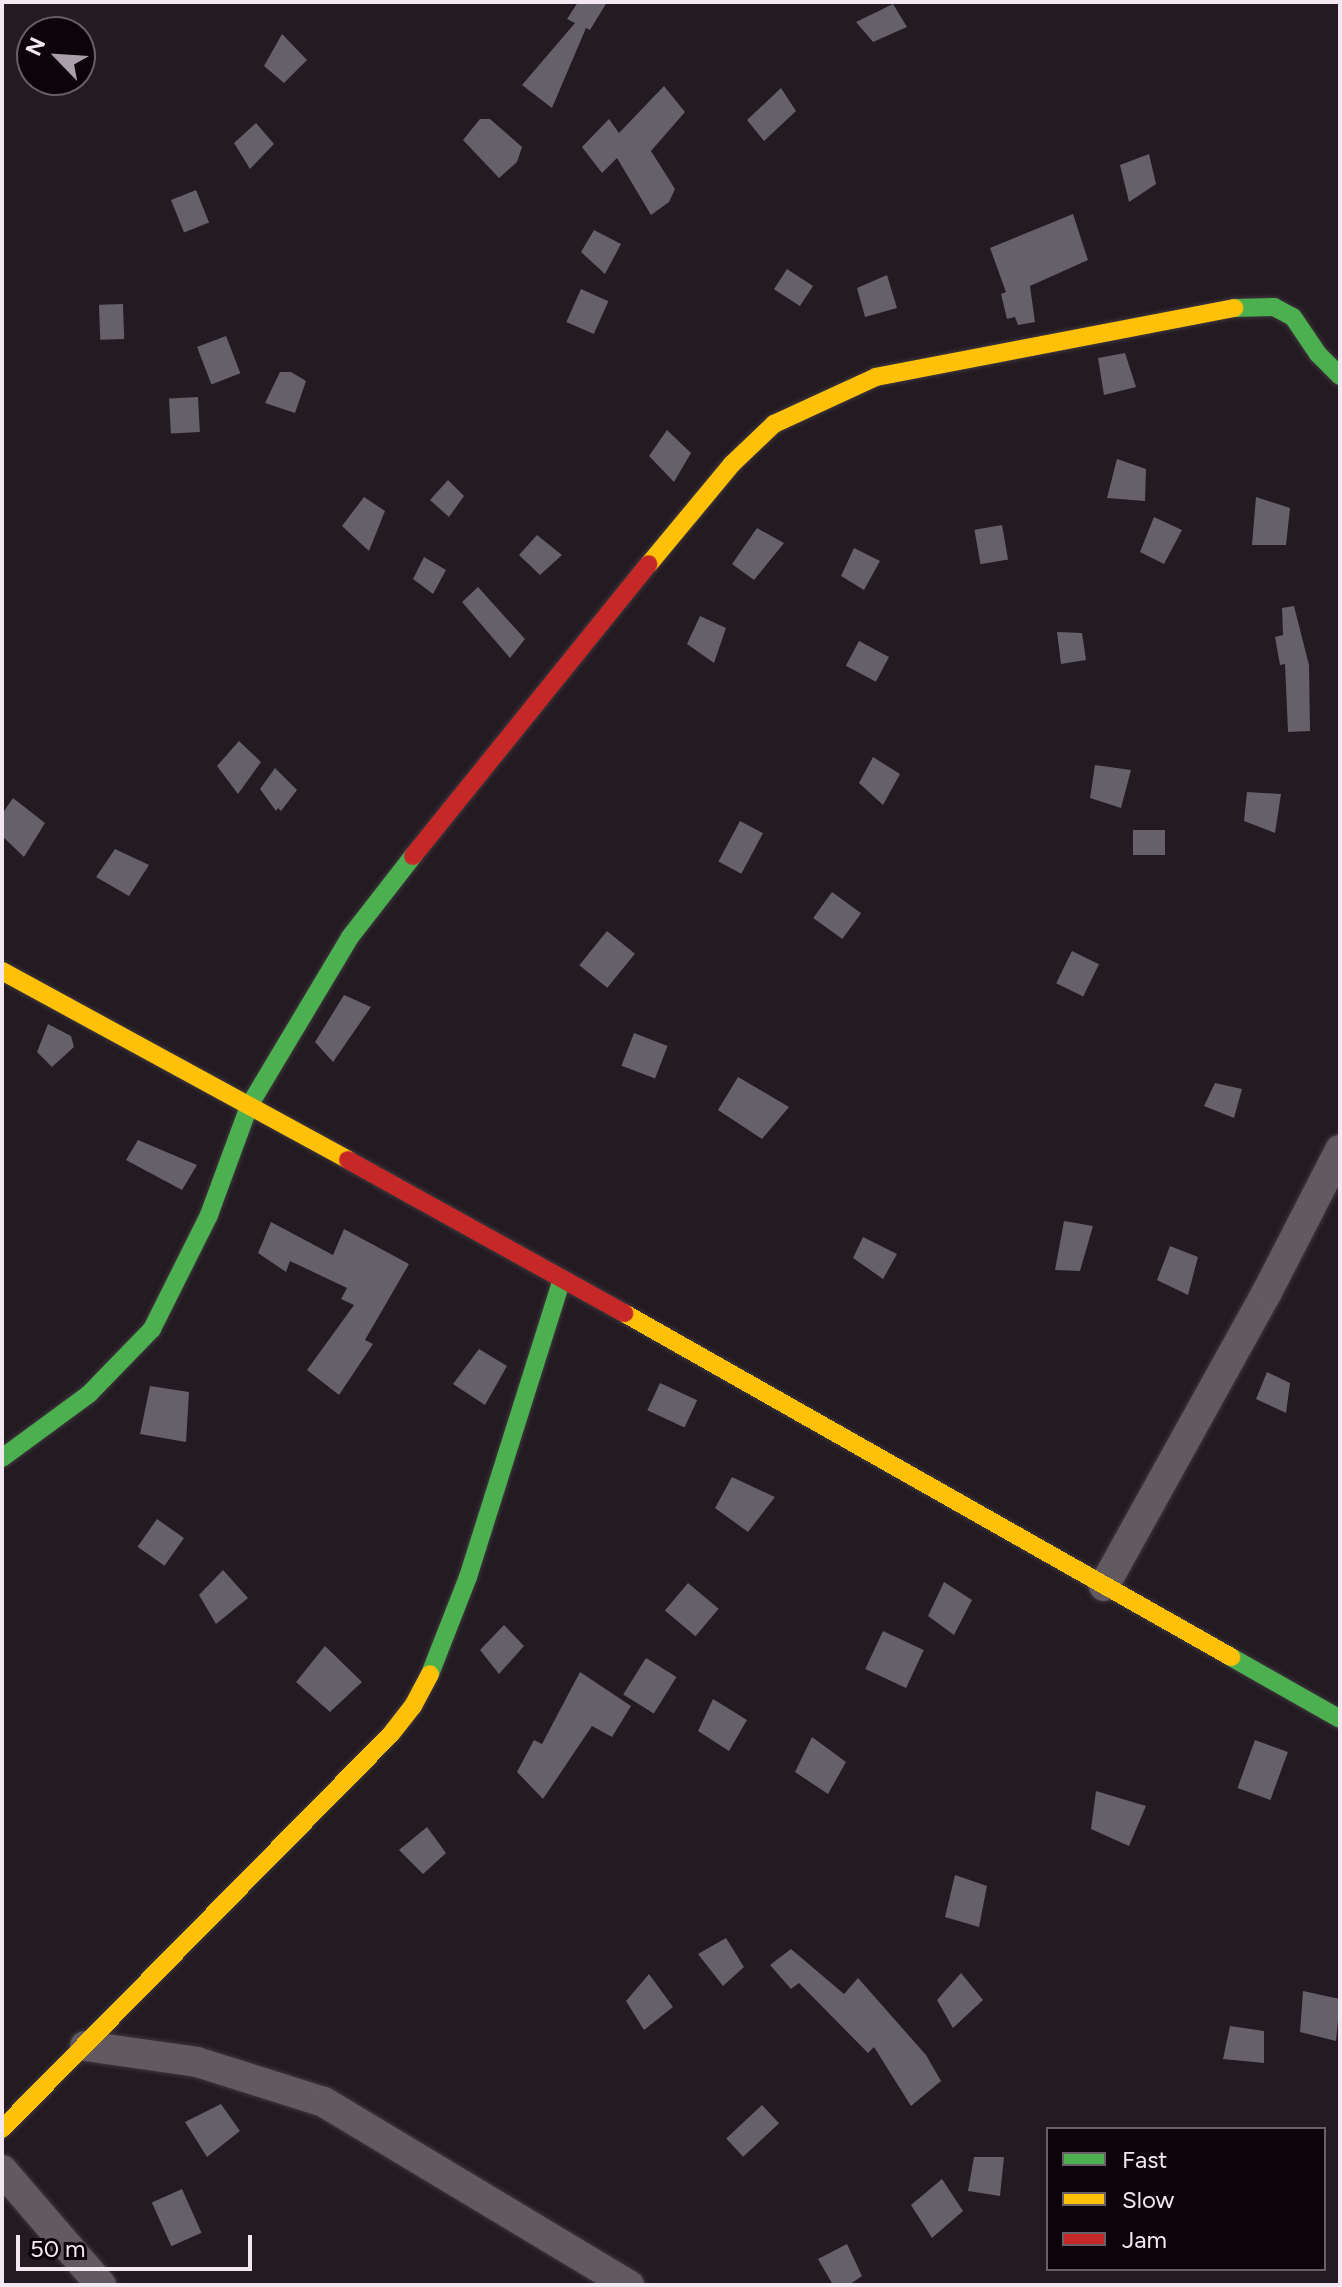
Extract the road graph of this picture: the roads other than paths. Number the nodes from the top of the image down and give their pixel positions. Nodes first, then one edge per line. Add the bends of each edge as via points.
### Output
1 (1340, 376) edge
2 (2, 971) edge
3 (249, 1106) junction
4 (1340, 1150) edge
5 (562, 1279) junction
6 (2, 1458) edge
7 (1104, 1586) junction
8 (1340, 1719) edge
9 (85, 2046) junction
10 (2, 2129) edge
11 (2, 2170) edge
12 (101, 2285) edge
13 (629, 2285) edge

1 - 3 street via 1293,317 1274,307 1242,306 876,377 774,424 732,464 397,875 350,937
2 - 3 street
3 - 5 street
3 - 6 street via 209,1215 152,1329 89,1394
4 - 7 street
5 - 7 street
5 - 9 street via 468,1577 413,1706
7 - 8 street
9 - 10 street
9 - 13 street via 197,2062 324,2102
11 - 12 street

